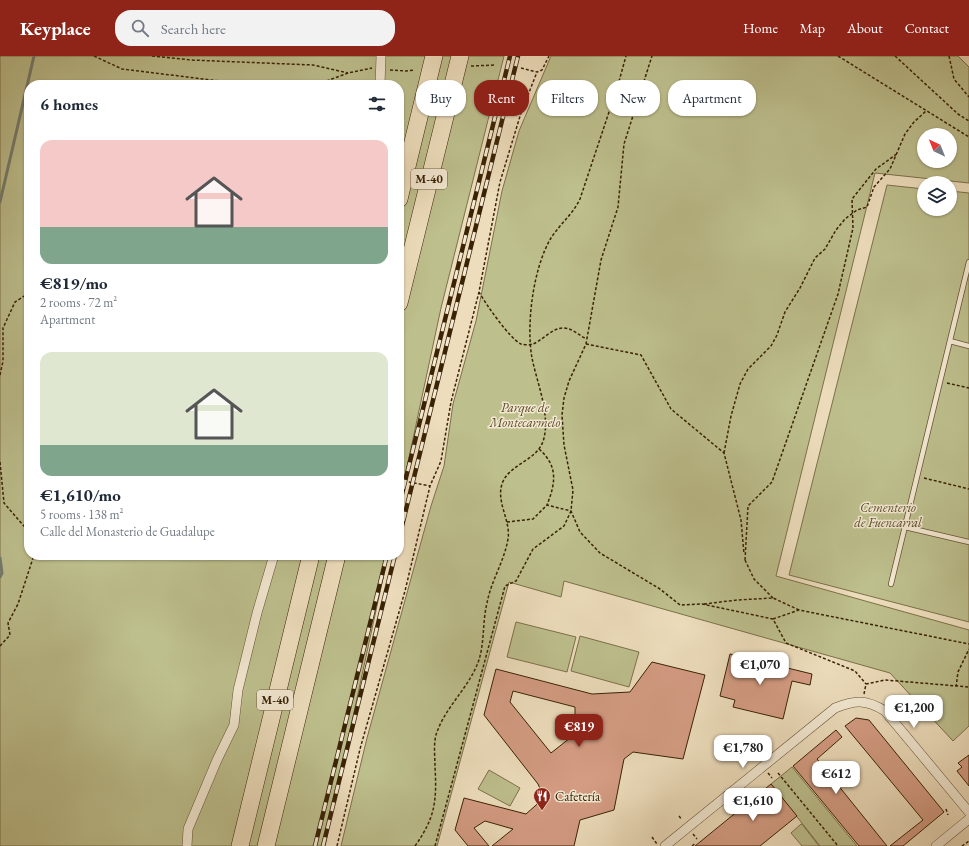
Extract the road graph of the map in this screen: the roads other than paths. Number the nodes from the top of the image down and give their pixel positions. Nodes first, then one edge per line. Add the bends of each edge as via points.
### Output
1 (381, 56) edge
2 (434, 56) edge
3 (465, 61) edge
4 (380, 80) edge
5 (404, 179) edge
6 (969, 262) edge
7 (404, 285) edge
8 (950, 341) junction
9 (969, 346) edge
10 (905, 527) junction
11 (969, 542) edge
12 (273, 560) edge
13 (310, 560) edge
14 (336, 560) edge
15 (891, 584) dead end
16 (969, 812) edge
17 (969, 819) edge
18 (677, 842) edge
19 (187, 846) edge
20 (240, 846) edge
21 (266, 846) edge
22 (665, 846) edge
23 (936, 846) edge

1 - 4 street
2 - 5 highway, M-40
3 - 7 highway, M-40
6 - 8 lane
8 - 9 lane
8 - 10 lane
10 - 11 lane
10 - 15 lane
12 - 19 street via 238,690 234,725 188,829
13 - 20 highway, M-40
14 - 21 highway, M-40
16 - 18 street via 885,711 874,704 855,701 835,708
17 - 23 street
18 - 22 street

